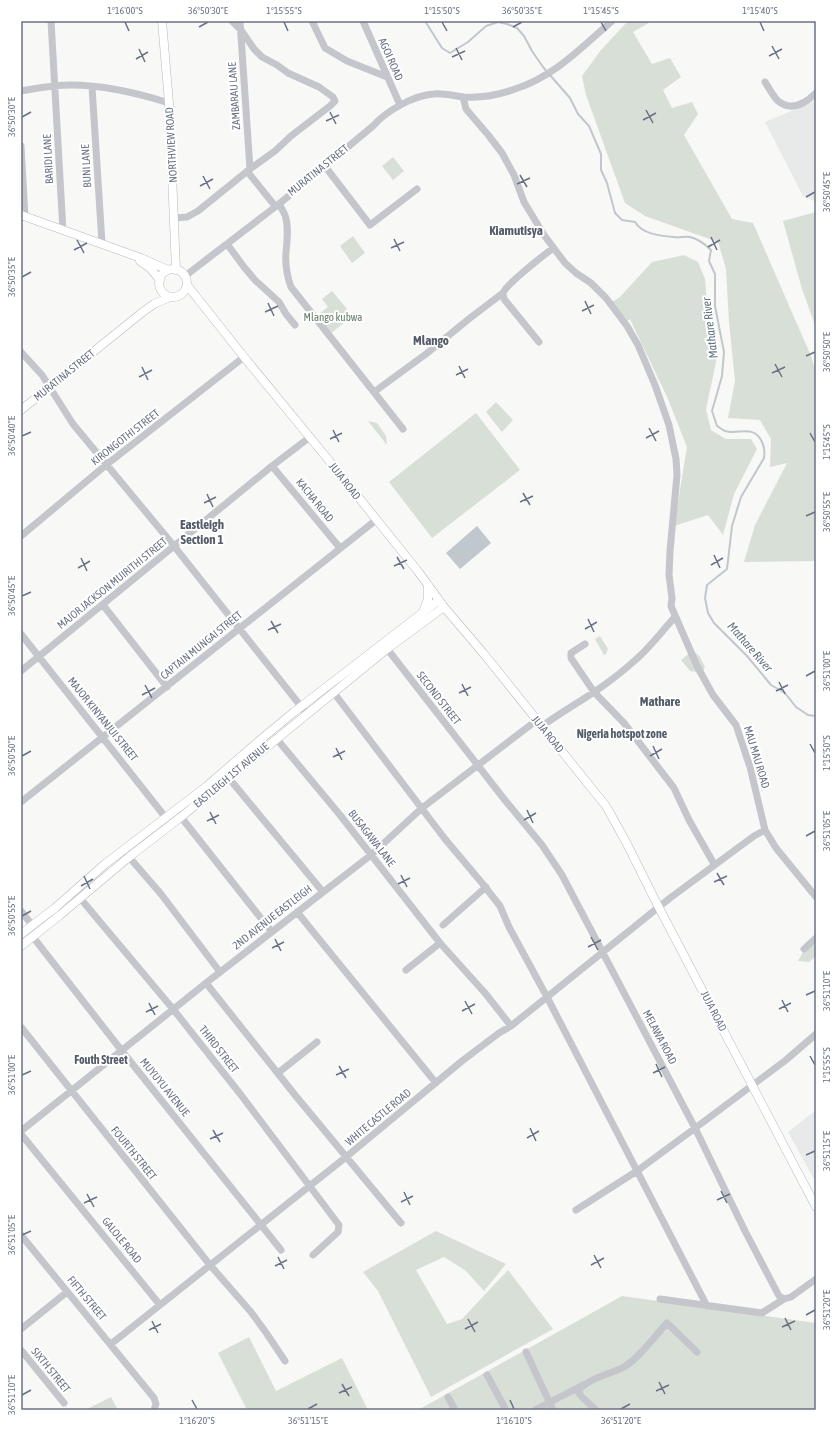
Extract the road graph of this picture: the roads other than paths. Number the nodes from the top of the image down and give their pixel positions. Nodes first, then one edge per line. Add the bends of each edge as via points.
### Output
1 (51, 21) edge
2 (162, 21) edge
3 (232, 21) edge
4 (240, 21) edge
5 (312, 21) edge
6 (363, 21) edge
7 (612, 21) edge
8 (241, 30) junction
9 (387, 77) junction
10 (765, 82) dead end
11 (55, 86) junction
12 (92, 87) junction
13 (21, 91) edge
14 (816, 93) edge
15 (463, 97) junction
16 (169, 104) junction
17 (400, 105) junction
18 (21, 146) edge
19 (324, 165) junction
20 (249, 170) junction
21 (417, 189) dead end
22 (277, 205) junction
23 (23, 216) edge
24 (174, 218) junction
25 (63, 231) junction
26 (102, 243) junction
27 (227, 244) junction
28 (553, 248) junction
29 (121, 250) junction
30 (172, 270) junction
31 (185, 276) junction
32 (160, 284) junction
33 (187, 286) junction
34 (182, 294) junction
35 (503, 294) junction
36 (170, 297) junction
37 (206, 310) junction
38 (144, 311) junction
39 (295, 325) dead end
40 (538, 342) dead end
41 (21, 352) edge
42 (244, 357) junction
43 (50, 387) junction
44 (374, 392) junction
45 (21, 410) edge
46 (403, 429) dead end
47 (310, 437) junction
48 (106, 465) junction
49 (272, 466) junction
50 (376, 520) junction
51 (21, 536) edge
52 (174, 546) junction
53 (340, 548) junction
54 (428, 585) junction
55 (439, 600) junction
56 (103, 605) junction
57 (444, 607) junction
58 (425, 615) junction
59 (675, 616) junction
60 (461, 627) junction
61 (239, 629) junction
62 (21, 634) edge
63 (585, 644) dead end
64 (385, 646) junction
65 (39, 657) junction
66 (21, 671) edge
67 (167, 687) junction
68 (594, 692) junction
69 (334, 693) junction
70 (304, 710) junction
71 (540, 723) junction
72 (103, 738) junction
73 (276, 738) junction
74 (478, 765) junction
75 (228, 777) junction
76 (21, 802) edge
77 (422, 808) junction
78 (181, 817) junction
79 (166, 818) junction
80 (764, 830) junction
81 (370, 855) junction
82 (128, 857) junction
83 (714, 864) junction
84 (486, 887) junction
85 (323, 892) junction
86 (80, 898) junction
87 (816, 898) edge
88 (659, 907) junction
89 (21, 911) edge
90 (297, 912) junction
91 (32, 925) junction
92 (443, 925) dead end
93 (271, 932) junction
94 (21, 934) edge
95 (33, 937) junction
96 (816, 938) edge
97 (440, 943) junction
98 (21, 946) edge
99 (804, 949) dead end
100 (603, 952) junction
101 (406, 970) dead end
102 (220, 972) junction
103 (206, 983) junction
104 (547, 997) junction
105 (173, 1009) junction
106 (511, 1026) junction
107 (21, 1028) edge
108 (816, 1034) edge
109 (317, 1042) dead end
110 (122, 1051) junction
111 (278, 1073) junction
112 (436, 1083) junction
113 (752, 1085) junction
114 (71, 1091) junction
115 (695, 1128) junction
116 (21, 1132) edge
117 (346, 1157) junction
118 (637, 1171) junction
119 (310, 1185) junction
120 (816, 1207) edge
121 (576, 1210) dead end
122 (401, 1223) dead end
123 (260, 1224) junction
124 (21, 1236) edge
125 (281, 1250) dead end
126 (313, 1255) dead end
127 (210, 1265) junction
128 (816, 1279) edge
129 (67, 1292) junction
130 (660, 1299) dead end
131 (784, 1299) junction
132 (160, 1305) junction
133 (707, 1306) junction
134 (21, 1329) edge
135 (111, 1344) junction
136 (21, 1350) edge
137 (526, 1352) dead end
138 (697, 1352) dead end
139 (285, 1361) dead end
140 (487, 1375) dead end
141 (591, 1381) junction
142 (448, 1397) dead end
143 (549, 1402) junction
144 (64, 1403) dead end
145 (154, 1410) edge
146 (455, 1410) edge
147 (506, 1410) edge
148 (535, 1410) edge
149 (553, 1410) edge
150 (596, 1410) edge

1 - 11 street, BARIDI LANE
2 - 16 main road, NORTHVIEW ROAD
3 - 8 street
4 - 8 street, ZAMBARAU LANE
5 - 9 street via 325,48 347,61
6 - 9 street, AGOI ROAD
7 - 15 street, MURATINA STREET via 555,70 537,80 499,94 477,98
8 - 20 street, ZAMBARAU LANE
8 - 20 street via 262,57 288,73 319,87 333,96 335,101
9 - 17 street, AGOI ROAD
10 - 14 street via 778,100 790,106 799,105
11 - 12 street
11 - 13 street
11 - 25 street, BARIDI LANE
12 - 16 street via 142,95
12 - 26 street, BUNI LANE
15 - 17 street, MURATINA STREET via 434,94
15 - 28 street, MAU MAU ROAD via 466,109 502,153 514,174 524,202
16 - 24 main road, NORTHVIEW ROAD
17 - 19 street, MURATINA STREET
18 - 23 street
19 - 21 street via 370,224
19 - 22 street, MURATINA STREET
20 - 22 street
20 - 24 street via 192,215
22 - 27 street, MURATINA STREET
22 - 44 street via 285,215 287,226 286,269 291,287
23 - 25 main road
24 - 30 main road, NORTHVIEW ROAD
25 - 26 main road
26 - 29 main road
27 - 31 street, MURATINA STREET
27 - 39 street via 244,267 279,302
28 - 35 street via 505,289
28 - 59 street, MAU MAU ROAD via 576,273 606,298 627,326 646,363 663,406 674,444 677,475 669,575 671,606
29 - 30 main road
29 - 32 main road via 150,268
30 - 31 main road
30 - 32 main road via 162,276
31 - 33 main road
32 - 36 main road
32 - 38 main road, MURATINA STREET via 154,299
33 - 34 main road
33 - 37 main road, JUJA ROAD
34 - 36 main road
34 - 37 main road, JUJA ROAD
35 - 40 street via 504,299
35 - 44 street
36 - 38 main road, MURATINA STREET
37 - 42 main road, JUJA ROAD
38 - 43 main road, MURATINA STREET
41 - 43 street via 36,366
42 - 47 main road, JUJA ROAD
42 - 48 street, KIRONGOTHI STREET
43 - 45 main road, MURATINA STREET
43 - 48 street via 73,424
44 - 46 street
47 - 49 street, MAJOR JACKSON MUIRITHI STREET
47 - 50 main road, JUJA ROAD
48 - 51 street, KIRONGOTHI STREET
48 - 52 street
49 - 52 street, MAJOR JACKSON MUIRITHI STREET
49 - 53 street, KACHA ROAD
50 - 53 street, CAPTAIN MUNGAI STREET
50 - 54 main road, JUJA ROAD
52 - 56 street, MAJOR JACKSON MUIRITHI STREET
52 - 61 street
53 - 61 street, CAPTAIN MUNGAI STREET
54 - 55 main road, JUJA ROAD
54 - 58 main road
55 - 57 main road, JUJA ROAD
55 - 58 main road, EASTLEIGH 1ST AVENUE
56 - 65 street, MAJOR JACKSON MUIRITHI STREET
56 - 67 street
57 - 58 main road, EASTLEIGH 1ST AVENUE
57 - 60 main road, JUJA ROAD
58 - 60 main road via 446,616
58 - 64 main road, EASTLEIGH 1ST AVENUE
59 - 68 street, 2ND AVENUE EASTLEIGH via 643,654
59 - 80 street, MAU MAU ROAD via 713,695 736,725 750,767
60 - 71 main road, JUJA ROAD
61 - 67 street, CAPTAIN MUNGAI STREET
61 - 70 street
62 - 65 street, MAJOR KINYANJUI STREET
63 - 68 street via 570,655
64 - 69 main road, EASTLEIGH 1ST AVENUE
64 - 70 main road, EASTLEIGH 1ST AVENUE
64 - 74 street, SECOND STREET
65 - 66 street, MAJOR JACKSON MUIRITHI STREET
65 - 72 street, MAJOR KINYANJUI STREET
67 - 72 street, CAPTAIN MUNGAI STREET
68 - 71 street, 2ND AVENUE EASTLEIGH
68 - 83 street via 624,723 674,788
69 - 70 main road, EASTLEIGH 1ST AVENUE
69 - 77 street
70 - 73 main road, EASTLEIGH 1ST AVENUE
70 - 79 main road, EASTLEIGH 1ST AVENUE via 260,740
71 - 74 street, 2ND AVENUE EASTLEIGH
71 - 88 main road, JUJA ROAD via 606,806
72 - 76 street, CAPTAIN MUNGAI STREET
72 - 79 street, MAJOR KINYANJUI STREET
73 - 75 main road, EASTLEIGH 1ST AVENUE
73 - 81 street, BUSAGAWA LANE
74 - 77 street, 2ND AVENUE EASTLEIGH
74 - 100 street, MELAWA ROAD via 552,858
75 - 78 main road, EASTLEIGH 1ST AVENUE
75 - 85 street
77 - 81 street, 2ND AVENUE EASTLEIGH
77 - 84 street
78 - 82 main road, EASTLEIGH 1ST AVENUE
78 - 93 street
79 - 91 main road, EASTLEIGH 1ST AVENUE via 105,864
80 - 83 street, WHITE CASTLE ROAD
80 - 87 street, MAU MAU ROAD
81 - 85 street, 2ND AVENUE EASTLEIGH
81 - 97 street, BUSAGAWA LANE
82 - 86 main road, EASTLEIGH 1ST AVENUE
82 - 102 street via 161,894
83 - 88 street, WHITE CASTLE ROAD
84 - 92 street
84 - 104 street via 500,906
85 - 90 street, 2ND AVENUE EASTLEIGH
86 - 95 main road, EASTLEIGH 1ST AVENUE
86 - 105 street, THIRD STREET
88 - 100 street, WHITE CASTLE ROAD
88 - 113 main road, JUJA ROAD
89 - 91 street
90 - 93 street, 2ND AVENUE EASTLEIGH
90 - 112 street
91 - 94 main road, EASTLEIGH 1ST AVENUE
93 - 102 street, 2ND AVENUE EASTLEIGH
95 - 98 main road, EASTLEIGH 1ST AVENUE
95 - 110 street, MUYUYU AVENUE
96 - 99 street
97 - 101 street
97 - 106 street, BUSAGAWA LANE
100 - 104 street, WHITE CASTLE ROAD
100 - 115 street, MELAWA ROAD
102 - 103 street, 2ND AVENUE EASTLEIGH
103 - 105 street, 2ND AVENUE EASTLEIGH
103 - 111 street
104 - 106 street, WHITE CASTLE ROAD
104 - 118 street
105 - 110 street, 2ND AVENUE EASTLEIGH
105 - 119 street, THIRD STREET
106 - 112 street, WHITE CASTLE ROAD via 468,1056
107 - 114 street, FOURTH STREET
108 - 113 street
109 - 111 street
110 - 114 street, 2ND AVENUE EASTLEIGH
110 - 123 street, MUYUYU AVENUE
111 - 117 street
112 - 117 street, WHITE CASTLE ROAD
113 - 115 street
113 - 120 main road, JUJA ROAD
114 - 116 street, 2ND AVENUE EASTLEIGH
114 - 127 street, FOURTH STREET
115 - 118 street
115 - 131 street, MELAWA ROAD via 748,1238 779,1296
116 - 132 street, GALOLE ROAD
117 - 119 street, WHITE CASTLE ROAD
117 - 122 street
118 - 121 street
118 - 133 street
119 - 123 street, WHITE CASTLE ROAD
119 - 126 street, THIRD STREET via 339,1226 338,1232
123 - 125 street, MUYUYU AVENUE
123 - 127 street, WHITE CASTLE ROAD
124 - 129 street, FIFTH STREET
127 - 132 street, WHITE CASTLE ROAD
127 - 139 street, FOURTH STREET via 263,1328
128 - 131 street via 791,1297
129 - 134 street
129 - 135 street, FIFTH STREET
130 - 133 street
131 - 133 street via 762,1313
132 - 135 street, WHITE CASTLE ROAD
135 - 145 street, FIFTH STREET via 154,1398
136 - 144 street, SIXTH STREET
137 - 143 street
138 - 141 street via 667,1323 624,1367
140 - 147 street
141 - 143 street
141 - 150 street via 578,1392
142 - 146 street
143 - 148 street
143 - 149 street

